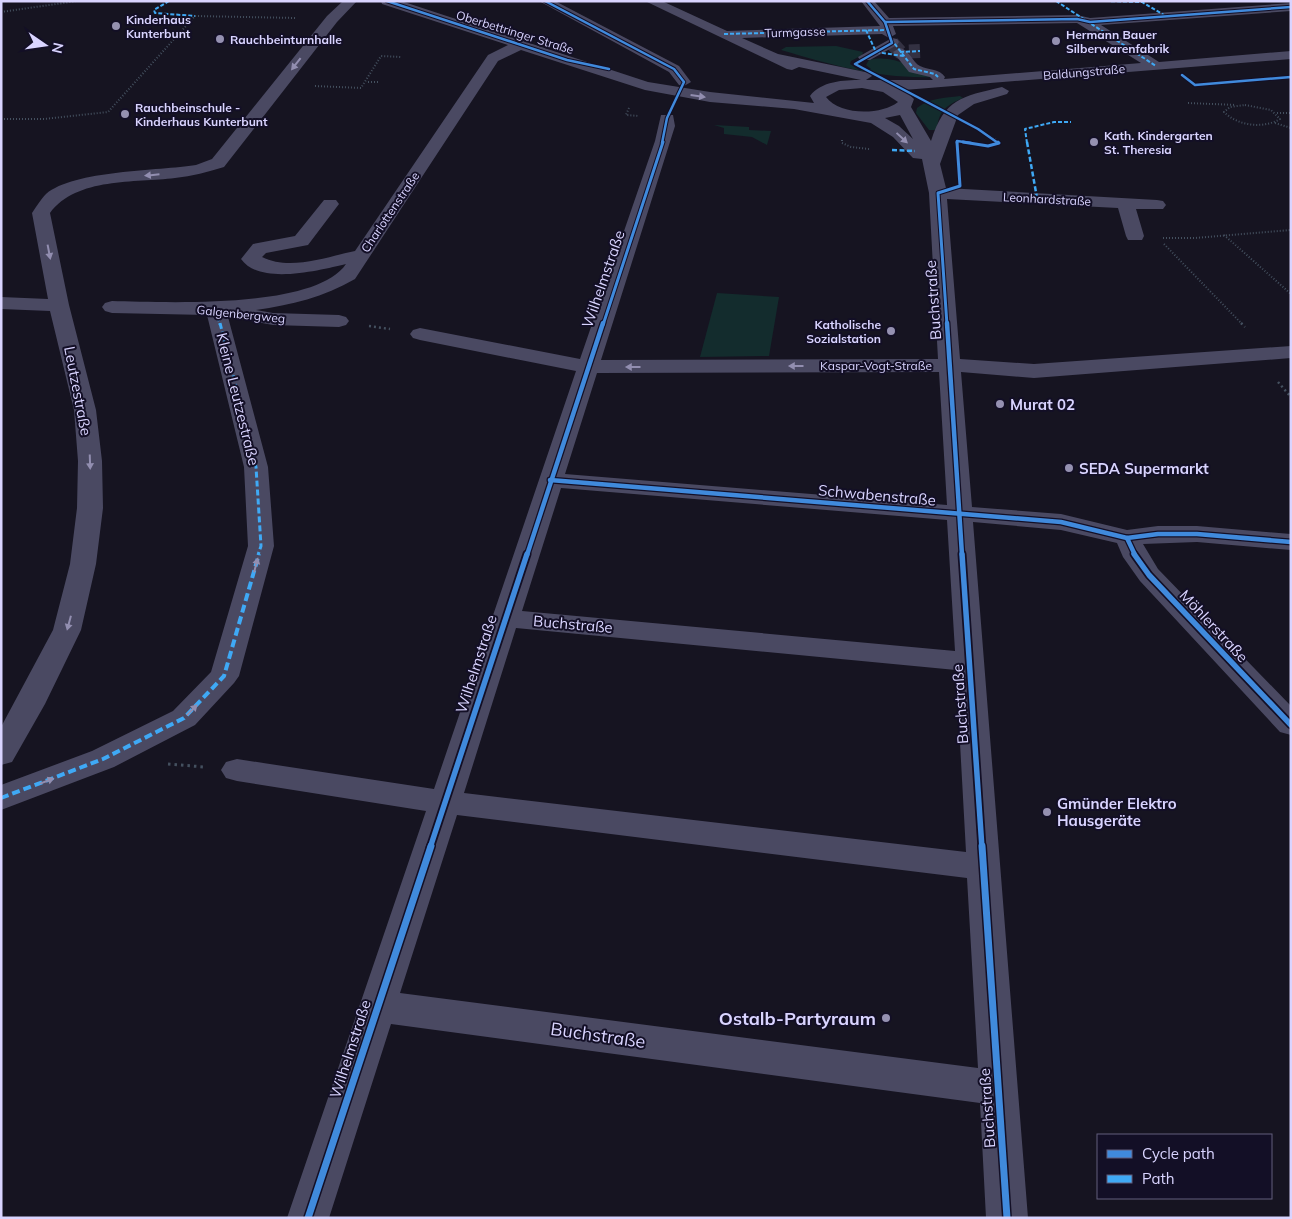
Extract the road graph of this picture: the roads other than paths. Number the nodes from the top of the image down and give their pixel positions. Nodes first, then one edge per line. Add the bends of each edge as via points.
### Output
1 (351, 1) edge
2 (387, 1) edge
3 (545, 1) edge
4 (651, 1) edge
5 (867, 1) edge
6 (1056, 1) edge
7 (1291, 7) edge
8 (1083, 20) junction
9 (866, 30) junction
10 (724, 34) junction
11 (893, 39) junction
12 (518, 45) junction
13 (1291, 55) edge
14 (776, 58) junction
15 (567, 60) junction
16 (1156, 66) junction
17 (1291, 66) edge
18 (938, 77) dead end
19 (792, 80) dead end
20 (684, 82) junction
21 (1002, 84) junction
22 (870, 85) junction
23 (774, 88) dead end
24 (751, 90) junction
25 (825, 90) junction
26 (904, 105) junction
27 (836, 111) junction
28 (862, 115) junction
29 (667, 118) dead end
30 (935, 176) junction
31 (1125, 203) junction
32 (330, 204) dead end
33 (1156, 205) dead end
34 (1135, 236) road end
35 (362, 255) junction
36 (1, 303) edge
37 (59, 305) junction
38 (112, 307) dead end
39 (216, 309) junction
40 (339, 321) road end
41 (420, 334) road end
42 (1272, 354) edge
43 (950, 365) junction
44 (587, 367) junction
45 (550, 480) junction
46 (960, 514) junction
47 (1127, 538) junction
48 (1291, 542) edge
49 (504, 618) junction
50 (969, 662) junction
51 (1291, 725) edge
52 (1, 754) edge
53 (237, 770) dead end
54 (1, 798) edge
55 (444, 802) junction
56 (983, 867) junction
57 (377, 1006) junction
58 (998, 1088) junction
59 (308, 1218) edge
60 (1007, 1218) edge

1 -> 37 street, Leutzestraße via 332,19 218,163 200,170 95,182 75,187 45,203 41,212
2 - 12 street, Oberbettringer Straße
3 - 20 street via 674,69
4 - 10 street
5 - 11 street
6 - 8 street
7 - 8 street
8 - 11 street
8 - 16 street
9 - 10 street, Turmgasse
9 - 11 street, Turmgasse
9 - 11 street via 870,54
10 - 14 street
11 - 18 street via 914,69
12 - 15 street, Oberbettringer Straße
12 - 35 street, Charlottenstraße via 493,58
13 - 16 street, Baldungstraße
14 - 19 street via 790,70
14 - 21 street via 894,80
14 - 22 street via 842,80
14 - 25 street via 824,82
15 - 20 street, Oberbettringer Straße
15 -> 27 street, Oberbettringer Straße via 645,86 679,93
16 - 21 street, Baldungstraße
17 - 21 street, Baldungstraße
20 - 24 street, Oberbettringer Straße
21 - 22 street, Baldungstraße
21 - 26 street, Baldungstraße via 926,97
21 - 30 street via 963,102 946,117
22 - 25 street, Oberbettringer Straße
22 - 26 street via 902,95
23 - 24 street
24 - 25 street, Oberbettringer Straße via 795,93
25 - 27 street via 818,96 819,101
26 - 28 street, Baldungstraße via 887,113
26 - 30 street, Buchstraße via 925,144
27 - 28 street, Oberbettringer Straße
28 -> 30 street via 891,128
29 - 44 street, Wilhelmstraße
30 - 31 street, Leonhardstraße
30 - 43 street, Buchstraße
31 - 33 street, Leonhardstraße
31 - 34 street
32 - 35 street via 301,240 260,248 252,259 262,266 280,268 303,267
35 - 39 street, Charlottenstraße via 348,275 333,285
36 - 37 street
37 -> 52 street, Leutzestraße via 85,410 89,452 90,508 83,564 67,630
38 - 39 street, Galgenbergweg
39 - 40 street, Galgenbergweg via 272,319
54 -> 39 street, Kleine Leutzestraße via 103,759 184,718 224,676 261,546 256,467
41 - 44 street
42 - 43 street, Kaspar-Vogt-Straße via 1034,371
43 -> 44 street, Kaspar-Vogt-Straße
43 - 46 street, Buchstraße
44 - 45 street, Wilhelmstraße
45 - 46 street, Schwabenstraße
45 - 49 street, Wilhelmstraße
46 - 47 street, Schwabenstraße via 1061,522
46 - 50 street, Buchstraße
47 - 48 street, Schwabenstraße via 1197,534
47 - 51 street, Möhlerstraße via 1149,575
49 - 50 street, Buchstraße
49 - 55 street, Wilhelmstraße
50 - 56 street, Buchstraße
53 - 55 street
55 - 56 street
55 - 57 street, Wilhelmstraße
56 - 58 street, Buchstraße
57 - 58 street, Buchstraße
57 - 59 street, Wilhelmstraße
58 - 60 street, Buchstraße

